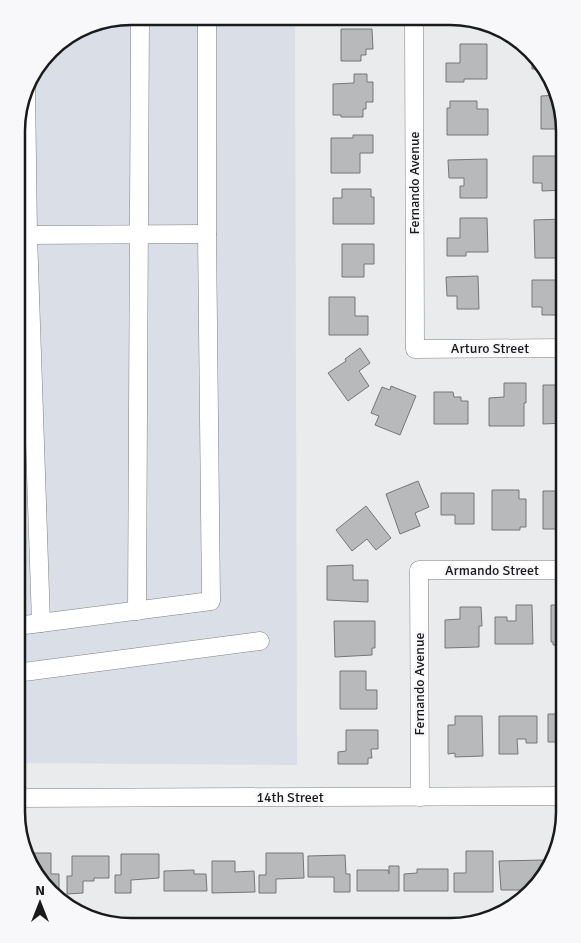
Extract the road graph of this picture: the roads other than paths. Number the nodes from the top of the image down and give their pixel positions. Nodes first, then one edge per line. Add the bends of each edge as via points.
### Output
1 (140, 25) edge
2 (207, 25) edge
3 (414, 25) edge
4 (140, 234) junction
5 (207, 234) junction
6 (25, 235) edge
7 (25, 296) edge
8 (556, 348) edge
9 (415, 349) joint
10 (419, 570) joint
11 (556, 570) edge
12 (137, 611) junction
13 (41, 623) junction
14 (25, 625) edge
15 (260, 641) dead end
16 (25, 672) edge
17 (556, 796) edge
18 (420, 797) junction
19 (25, 798) edge

1 - 4 street
2 - 5 street
3 - 9 street, Fernando Avenue
4 - 5 street
4 - 6 street
4 - 12 street
5 - 12 street via 211,601
7 - 13 street
8 - 9 street, Arturo Street
10 - 11 street, Armando Street
10 - 18 street, Fernando Avenue
12 - 13 street
13 - 14 street
15 - 16 street
17 - 18 street, 14th Street
18 - 19 street, 14th Street

